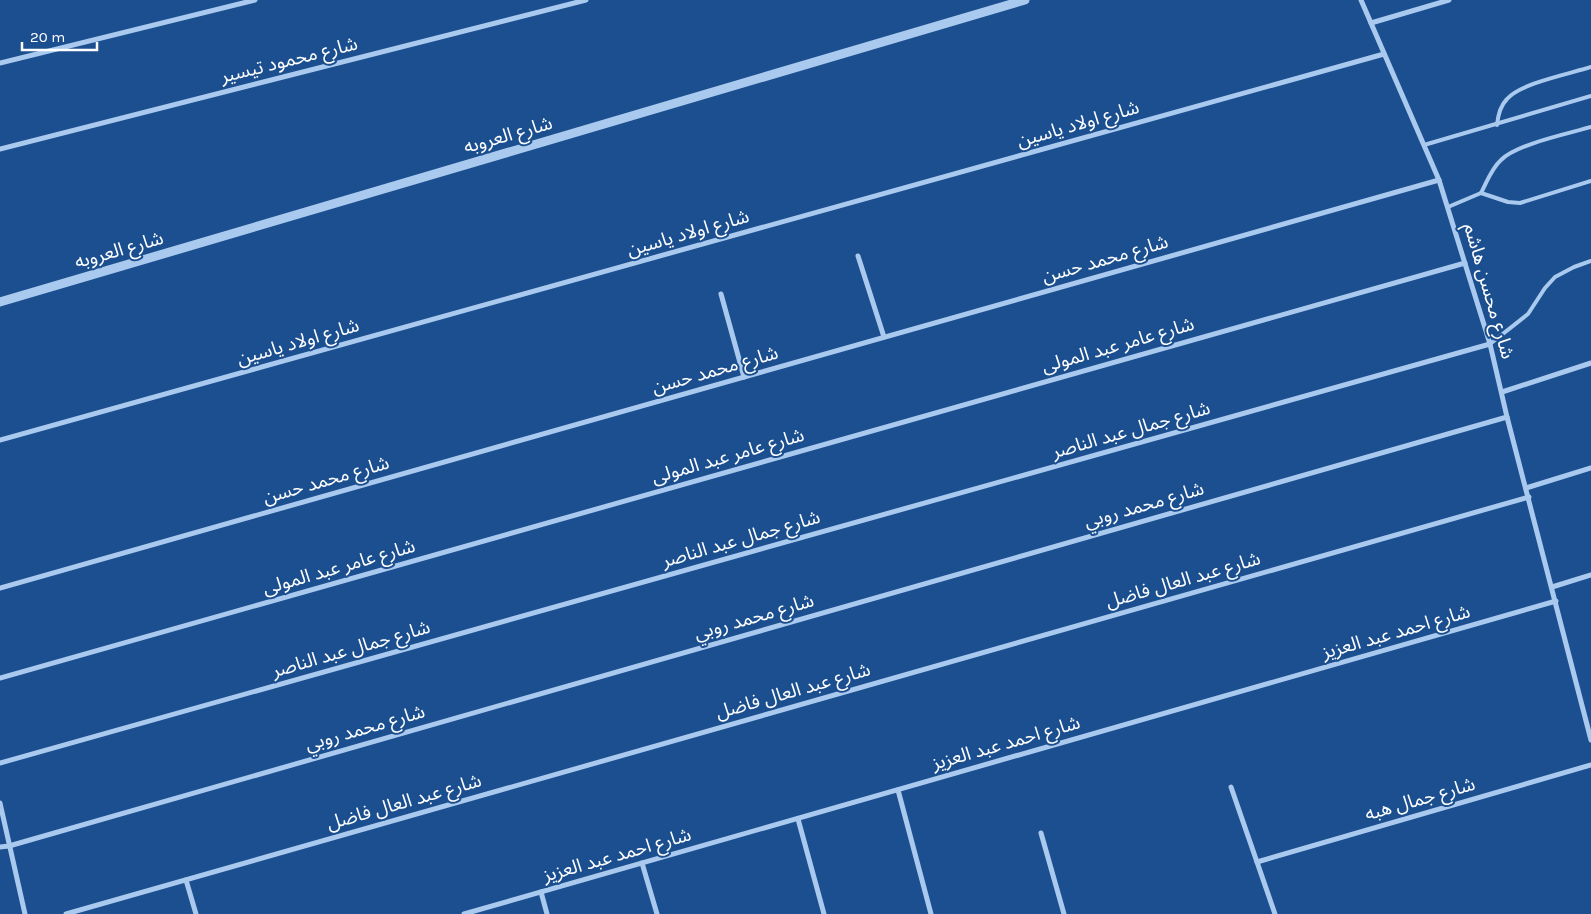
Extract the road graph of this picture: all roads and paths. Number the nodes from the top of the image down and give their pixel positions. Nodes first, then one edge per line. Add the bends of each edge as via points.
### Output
1 (255, 0) edge
2 (586, 0) edge
3 (1025, 0) edge
4 (1362, 0) edge
5 (1449, 0) edge
6 (1371, 23) junction
7 (1384, 54) junction
8 (0, 63) edge
9 (1591, 67) edge
10 (1591, 96) edge
11 (1497, 124) junction
12 (1591, 127) edge
13 (1424, 144) junction
14 (0, 148) edge
15 (1439, 180) junction
16 (1591, 181) edge
17 (1481, 193) junction
18 (1448, 207) junction
19 (858, 256) dead end
20 (1591, 261) edge
21 (1465, 262) junction
22 (721, 294) dead end
23 (0, 302) edge
24 (884, 337) junction
25 (1490, 344) junction
26 (1591, 363) edge
27 (744, 377) junction
28 (1502, 392) junction
29 (1507, 417) junction
30 (0, 440) edge
31 (1591, 468) edge
32 (1526, 488) junction
33 (1528, 497) junction
34 (1591, 575) edge
35 (1552, 587) junction
36 (0, 588) edge
37 (1556, 601) junction
38 (0, 678) edge
39 (1591, 740) edge
40 (0, 763) edge
41 (1591, 765) edge
42 (1231, 787) dead end
43 (898, 790) junction
44 (0, 803) edge
45 (798, 819) junction
46 (1041, 833) dead end
47 (10, 846) junction
48 (0, 847) edge
49 (1257, 862) junction
50 (642, 863) junction
51 (186, 880) junction
52 (541, 892) junction
53 (25, 914) edge
54 (66, 914) edge
55 (196, 914) edge
56 (464, 914) edge
57 (547, 914) edge
58 (657, 914) edge
59 (824, 914) edge
60 (931, 914) edge
61 (1064, 914) edge
62 (1275, 914) edge

1 - 8 street
2 - 14 street, شارع محمود تيسير
3 - 23 street, شارع العروبه
4 - 6 street, شارع محسن هاشم
5 - 6 street
6 - 7 street, شارع محسن هاشم
7 - 13 street, شارع محسن هاشم
7 - 30 street, شارع اولاد ياسين
9 - 11 lane via 1517,90 1505,100
10 - 11 lane
11 - 13 lane
12 - 17 lane via 1514,150 1501,160
13 - 15 street, شارع محسن هاشم
15 - 18 street, شارع محسن هاشم
15 - 24 street, شارع محمد حسن
16 - 17 lane via 1520,203
17 - 18 lane
18 - 21 street, شارع محسن هاشم
19 - 24 street
20 - 25 lane via 1555,277 1528,314
21 - 25 street, شارع محسن هاشم
21 - 38 street, شارع عامر عبد المولى
22 - 27 street
24 - 27 street, شارع محمد حسن
25 - 28 street, شارع محسن هاشم
25 - 40 street, شارع جمال عبد الناصر
26 - 28 street
27 - 36 street, شارع محمد حسن
28 - 29 street, شارع محسن هاشم
29 - 32 street, شارع محسن هاشم
29 - 47 street, شارع محمد روبي
31 - 32 street
32 - 33 street, شارع محسن هاشم
33 - 35 street, شارع محسن هاشم
33 - 51 street, شارع عبد العال فاضل
34 - 35 street
35 - 37 street, شارع محسن هاشم
37 - 39 street, شارع محسن هاشم
37 - 43 street, شارع احمد عبد العزيز
41 - 49 street, شارع جمال هبه
42 - 49 street
43 - 45 street, شارع احمد عبد العزيز
43 - 60 street
44 - 47 street
45 - 50 street, شارع احمد عبد العزيز
45 - 59 street
46 - 61 street
47 - 48 street, شارع محمد روبي
47 - 53 street
49 - 62 street
50 - 52 street, شارع احمد عبد العزيز
50 - 58 street
51 - 54 street, شارع عبد العال فاضل
51 - 55 street
52 - 56 street, شارع احمد عبد العزيز
52 - 57 street

